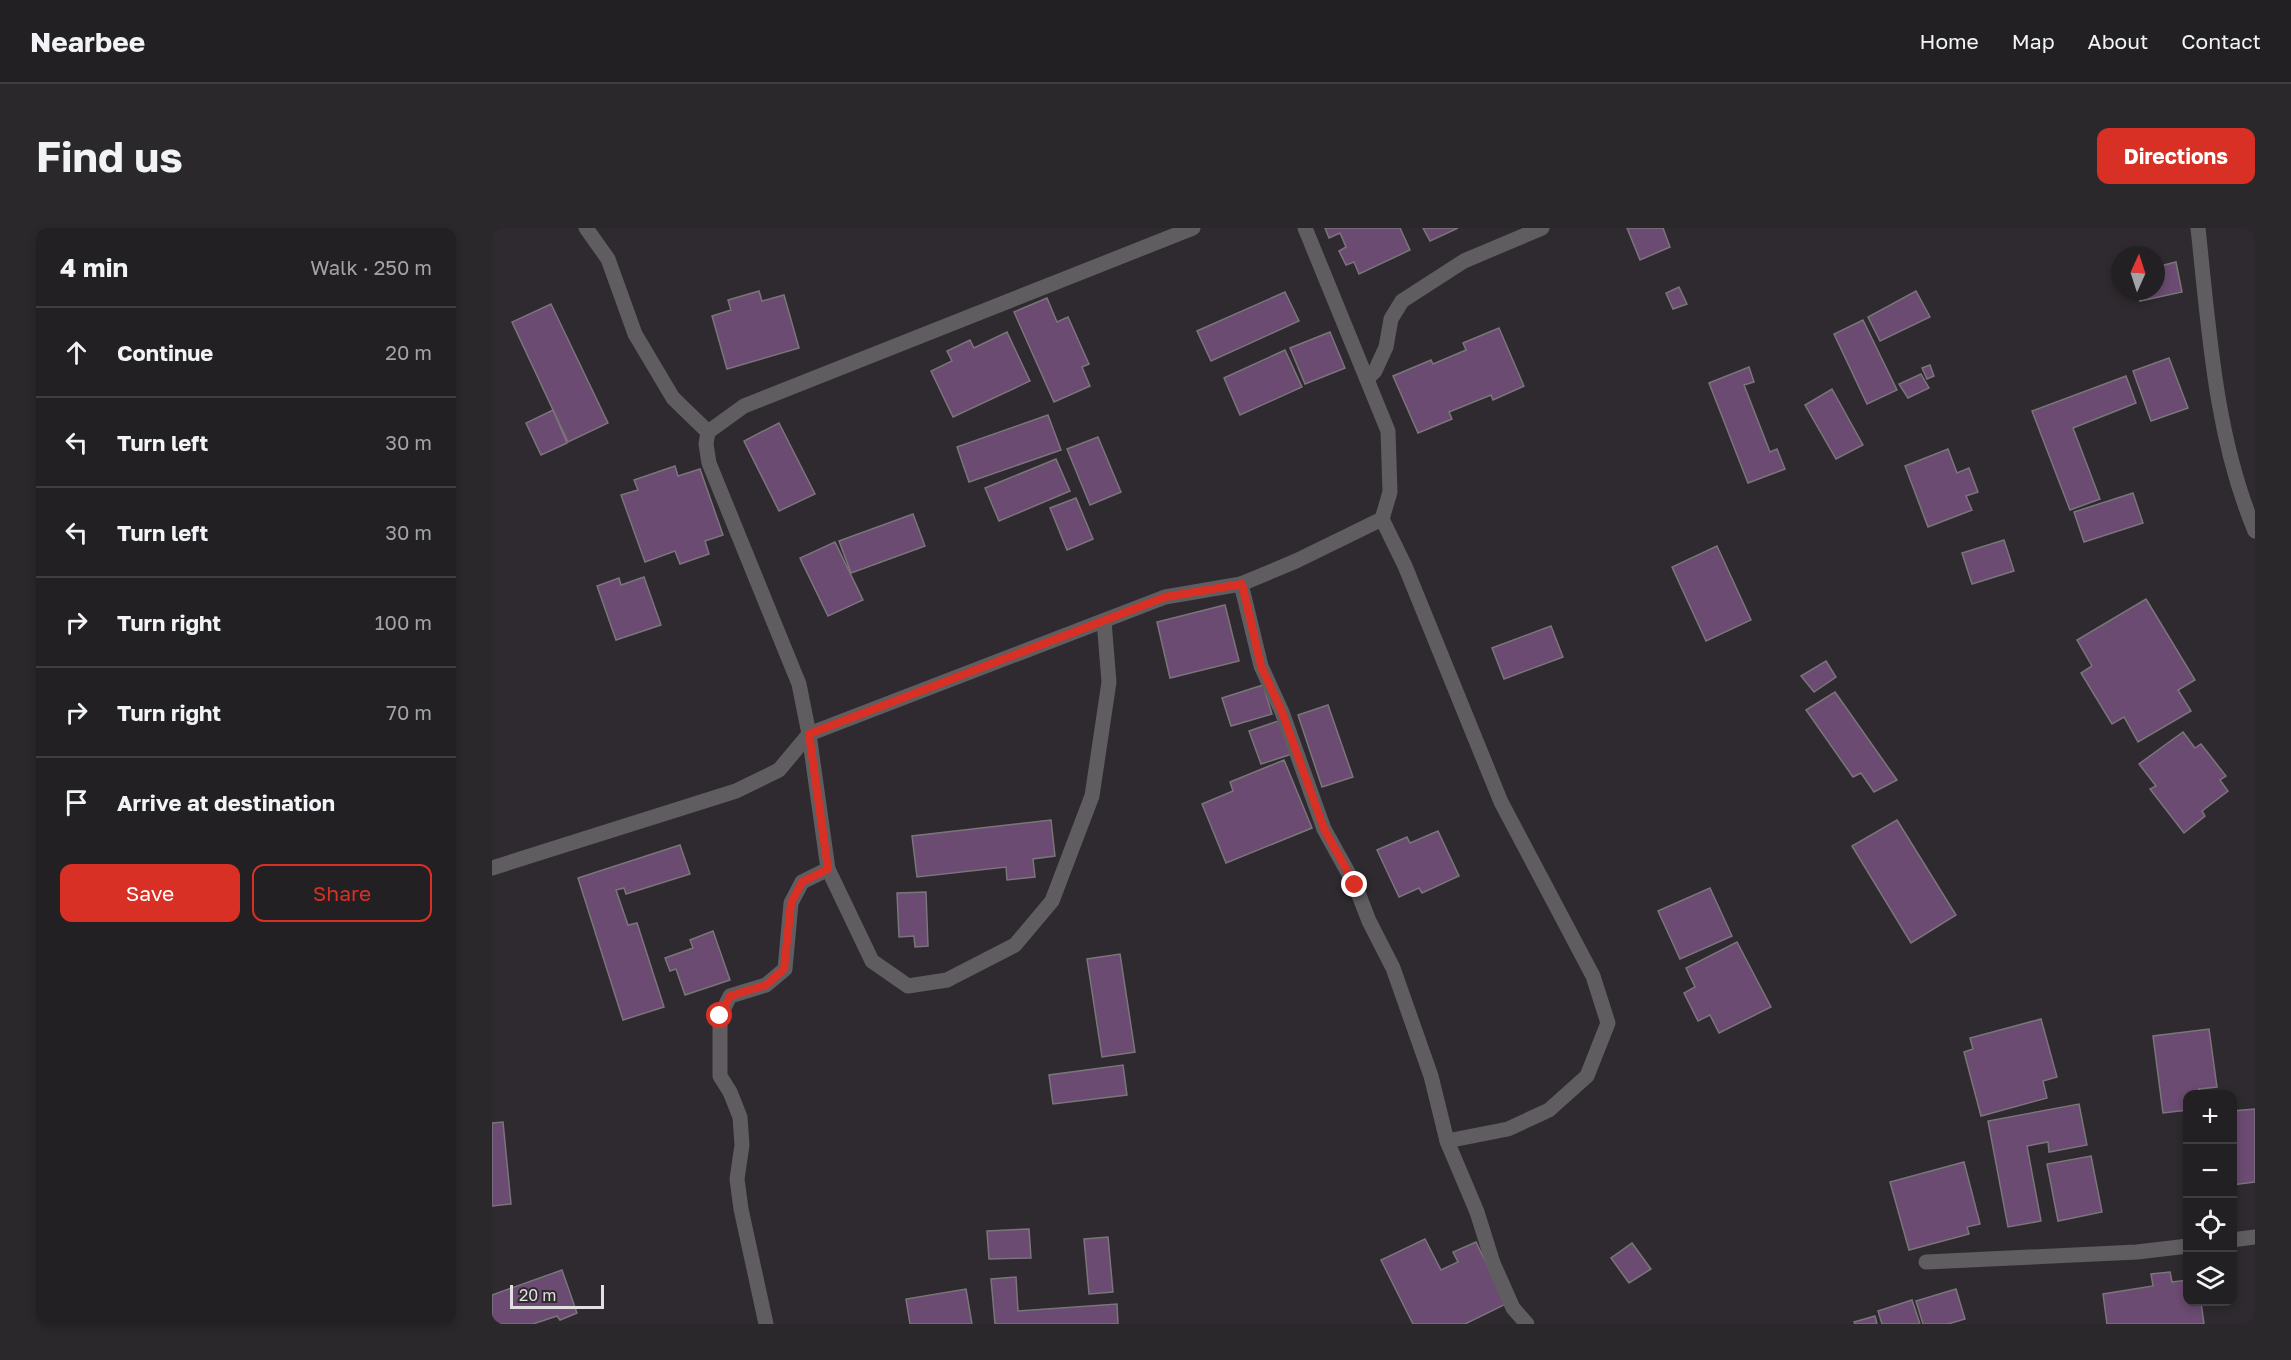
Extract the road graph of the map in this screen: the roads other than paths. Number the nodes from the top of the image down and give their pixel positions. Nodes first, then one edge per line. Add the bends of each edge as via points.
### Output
1 (586, 228) edge
2 (1192, 228) edge
3 (1305, 228) edge
4 (1542, 228) edge
5 (2198, 228) edge
6 (1367, 379) junction
7 (708, 432) junction
8 (1382, 519) junction
9 (2255, 531) edge
10 (1242, 584) junction
11 (1104, 621) junction
12 (809, 734) junction
13 (492, 868) edge
14 (828, 869) junction
15 (1446, 1141) junction
16 (2255, 1238) edge
17 (2237, 1240) edge
18 (2183, 1246) edge
19 (1926, 1262) dead end
20 (766, 1324) edge
21 (1527, 1324) edge

1 - 7 street via 608,259 635,334 673,399
2 - 7 street via 744,406
3 - 6 street
4 - 6 street via 1464,261 1402,301 1391,318 1386,347 1376,371
5 - 9 street via 2226,442
6 - 8 street via 1388,431 1390,492
7 - 12 street via 709,463 799,684
8 - 10 street
8 - 15 street via 1501,802 1593,976 1608,1023 1587,1076 1549,1110 1508,1129
10 - 11 street via 1165,597
10 - 15 street via 1261,666 1282,712 1324,829 1393,968 1431,1076
11 - 12 street
11 - 14 street via 1109,682 1092,796 1052,901 1015,945 947,980 908,986 872,961
12 - 13 street via 779,771 736,791
12 - 14 street
14 - 20 street via 802,882 791,903 784,969 766,985 730,996 720,1016 720,1076 740,1117 742,1145 737,1179
15 - 21 street via 1477,1212 1493,1263 1513,1308
16 - 17 street
18 - 19 street

